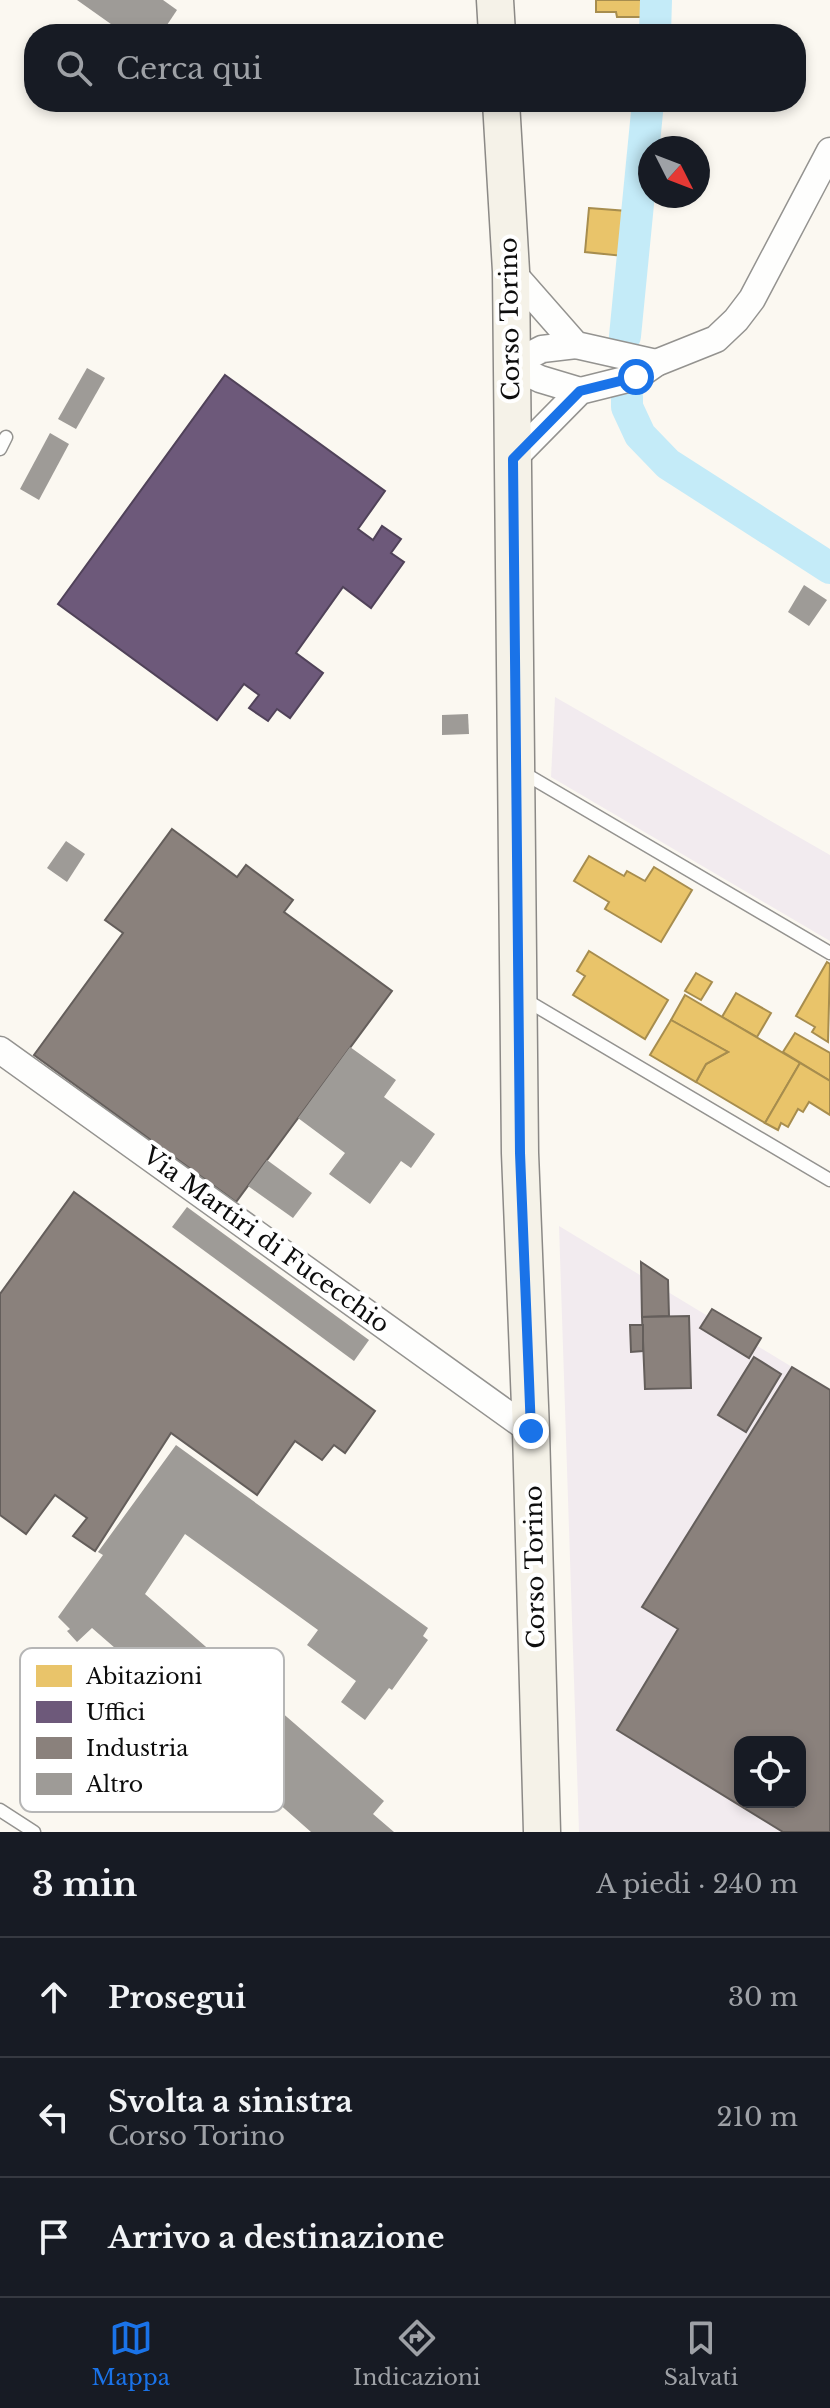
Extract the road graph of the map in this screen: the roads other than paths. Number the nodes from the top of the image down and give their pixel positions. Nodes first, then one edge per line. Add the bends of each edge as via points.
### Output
1 (495, 0) edge
2 (496, 24) edge
3 (502, 112) edge
4 (830, 151) edge
5 (511, 271) junction
6 (576, 345) junction
7 (656, 363) junction
8 (511, 365) junction
9 (580, 391) junction
10 (513, 459) junction
11 (516, 768) junction
12 (830, 953) edge
13 (518, 995) junction
14 (0, 1050) edge
15 (830, 1180) edge
16 (531, 1431) junction
17 (0, 1810) edge
18 (34, 1832) edge
19 (542, 1832) edge

1 - 2 main road
3 - 5 main road, Corso Torino
4 - 7 street via 736,320 716,339
5 - 6 street
5 - 8 main road, Corso Torino
6 - 7 street
6 - 8 street via 542,349
7 - 9 street via 636,377
8 - 9 street
8 - 10 main road, Corso Torino
9 - 10 street
10 - 11 main road, Corso Torino
11 - 12 lane
11 - 13 main road, Corso Torino
13 - 15 lane
13 - 16 main road, Corso Torino
14 - 16 street, Via Martiri di Fucecchio
16 - 19 main road, Corso Torino
17 - 18 lane

